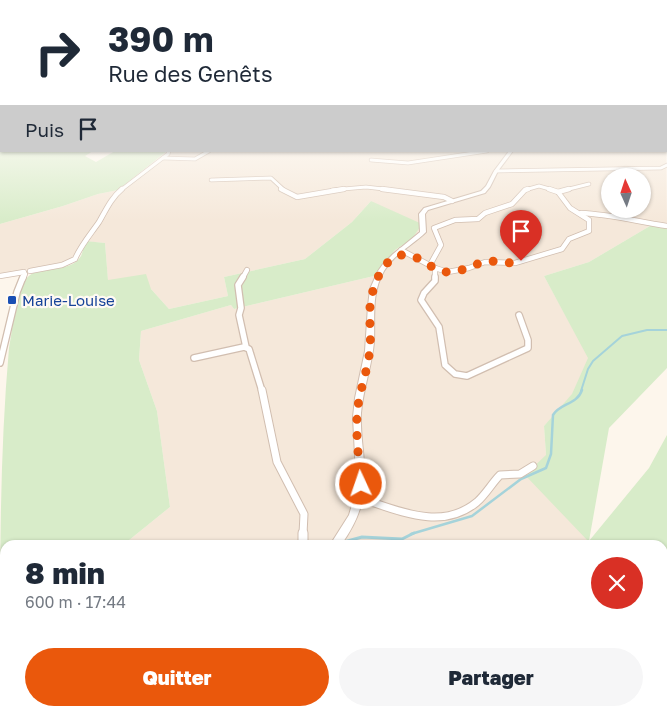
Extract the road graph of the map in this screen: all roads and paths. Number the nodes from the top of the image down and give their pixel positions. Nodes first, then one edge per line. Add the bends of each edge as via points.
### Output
1 (167, 153) edge
2 (205, 153) edge
3 (471, 153) edge
4 (509, 153) edge
5 (163, 158) junction
6 (371, 160) dead end
7 (667, 165) edge
8 (496, 171) junction
9 (211, 180) dead end
10 (589, 184) dead end
11 (558, 192) junction
12 (452, 201) junction
13 (581, 213) junction
14 (667, 226) edge
15 (412, 242) junction
16 (401, 250) junction
17 (394, 256) junction
18 (412, 256) junction
19 (433, 266) junction
20 (248, 270) dead end
21 (26, 272) junction
22 (0, 276) edge
23 (519, 315) dead end
24 (246, 347) junction
25 (194, 358) dead end
26 (0, 363) edge
27 (533, 466) dead end
28 (359, 498) junction
29 (303, 540) edge
30 (338, 540) edge

1 - 5 street
2 - 5 street via 195,159
3 - 6 street via 408,163
4 - 8 street
5 - 21 street via 113,197 82,243 75,260
7 - 8 street via 661,168
8 - 12 street via 483,192
9 - 12 street via 271,178 281,189 297,197 366,187 444,197
10 - 11 street
11 - 13 street via 570,208
11 - 19 street via 532,186 512,204 485,213 478,219 438,225 434,228 442,245
12 - 15 street via 426,209 422,214 423,232
13 - 14 street
13 - 19 street via 589,220 589,230 569,239 562,249 515,263 485,262 448,272
15 - 16 street
15 - 18 street via 409,249
16 - 17 street
16 - 18 street
17 - 18 street
17 - 28 street via 374,286 370,306 369,357 357,416
18 - 19 street
19 - 23 street via 435,281 421,300 439,327 445,365 455,374 467,376 528,348
20 - 24 street via 238,285 239,315
21 - 22 street
21 - 26 street via 16,292
24 - 25 street
24 - 29 street via 259,376 277,462 304,514
27 - 28 street via 520,474 500,475 476,503 452,517 418,516
28 - 30 street via 356,510

